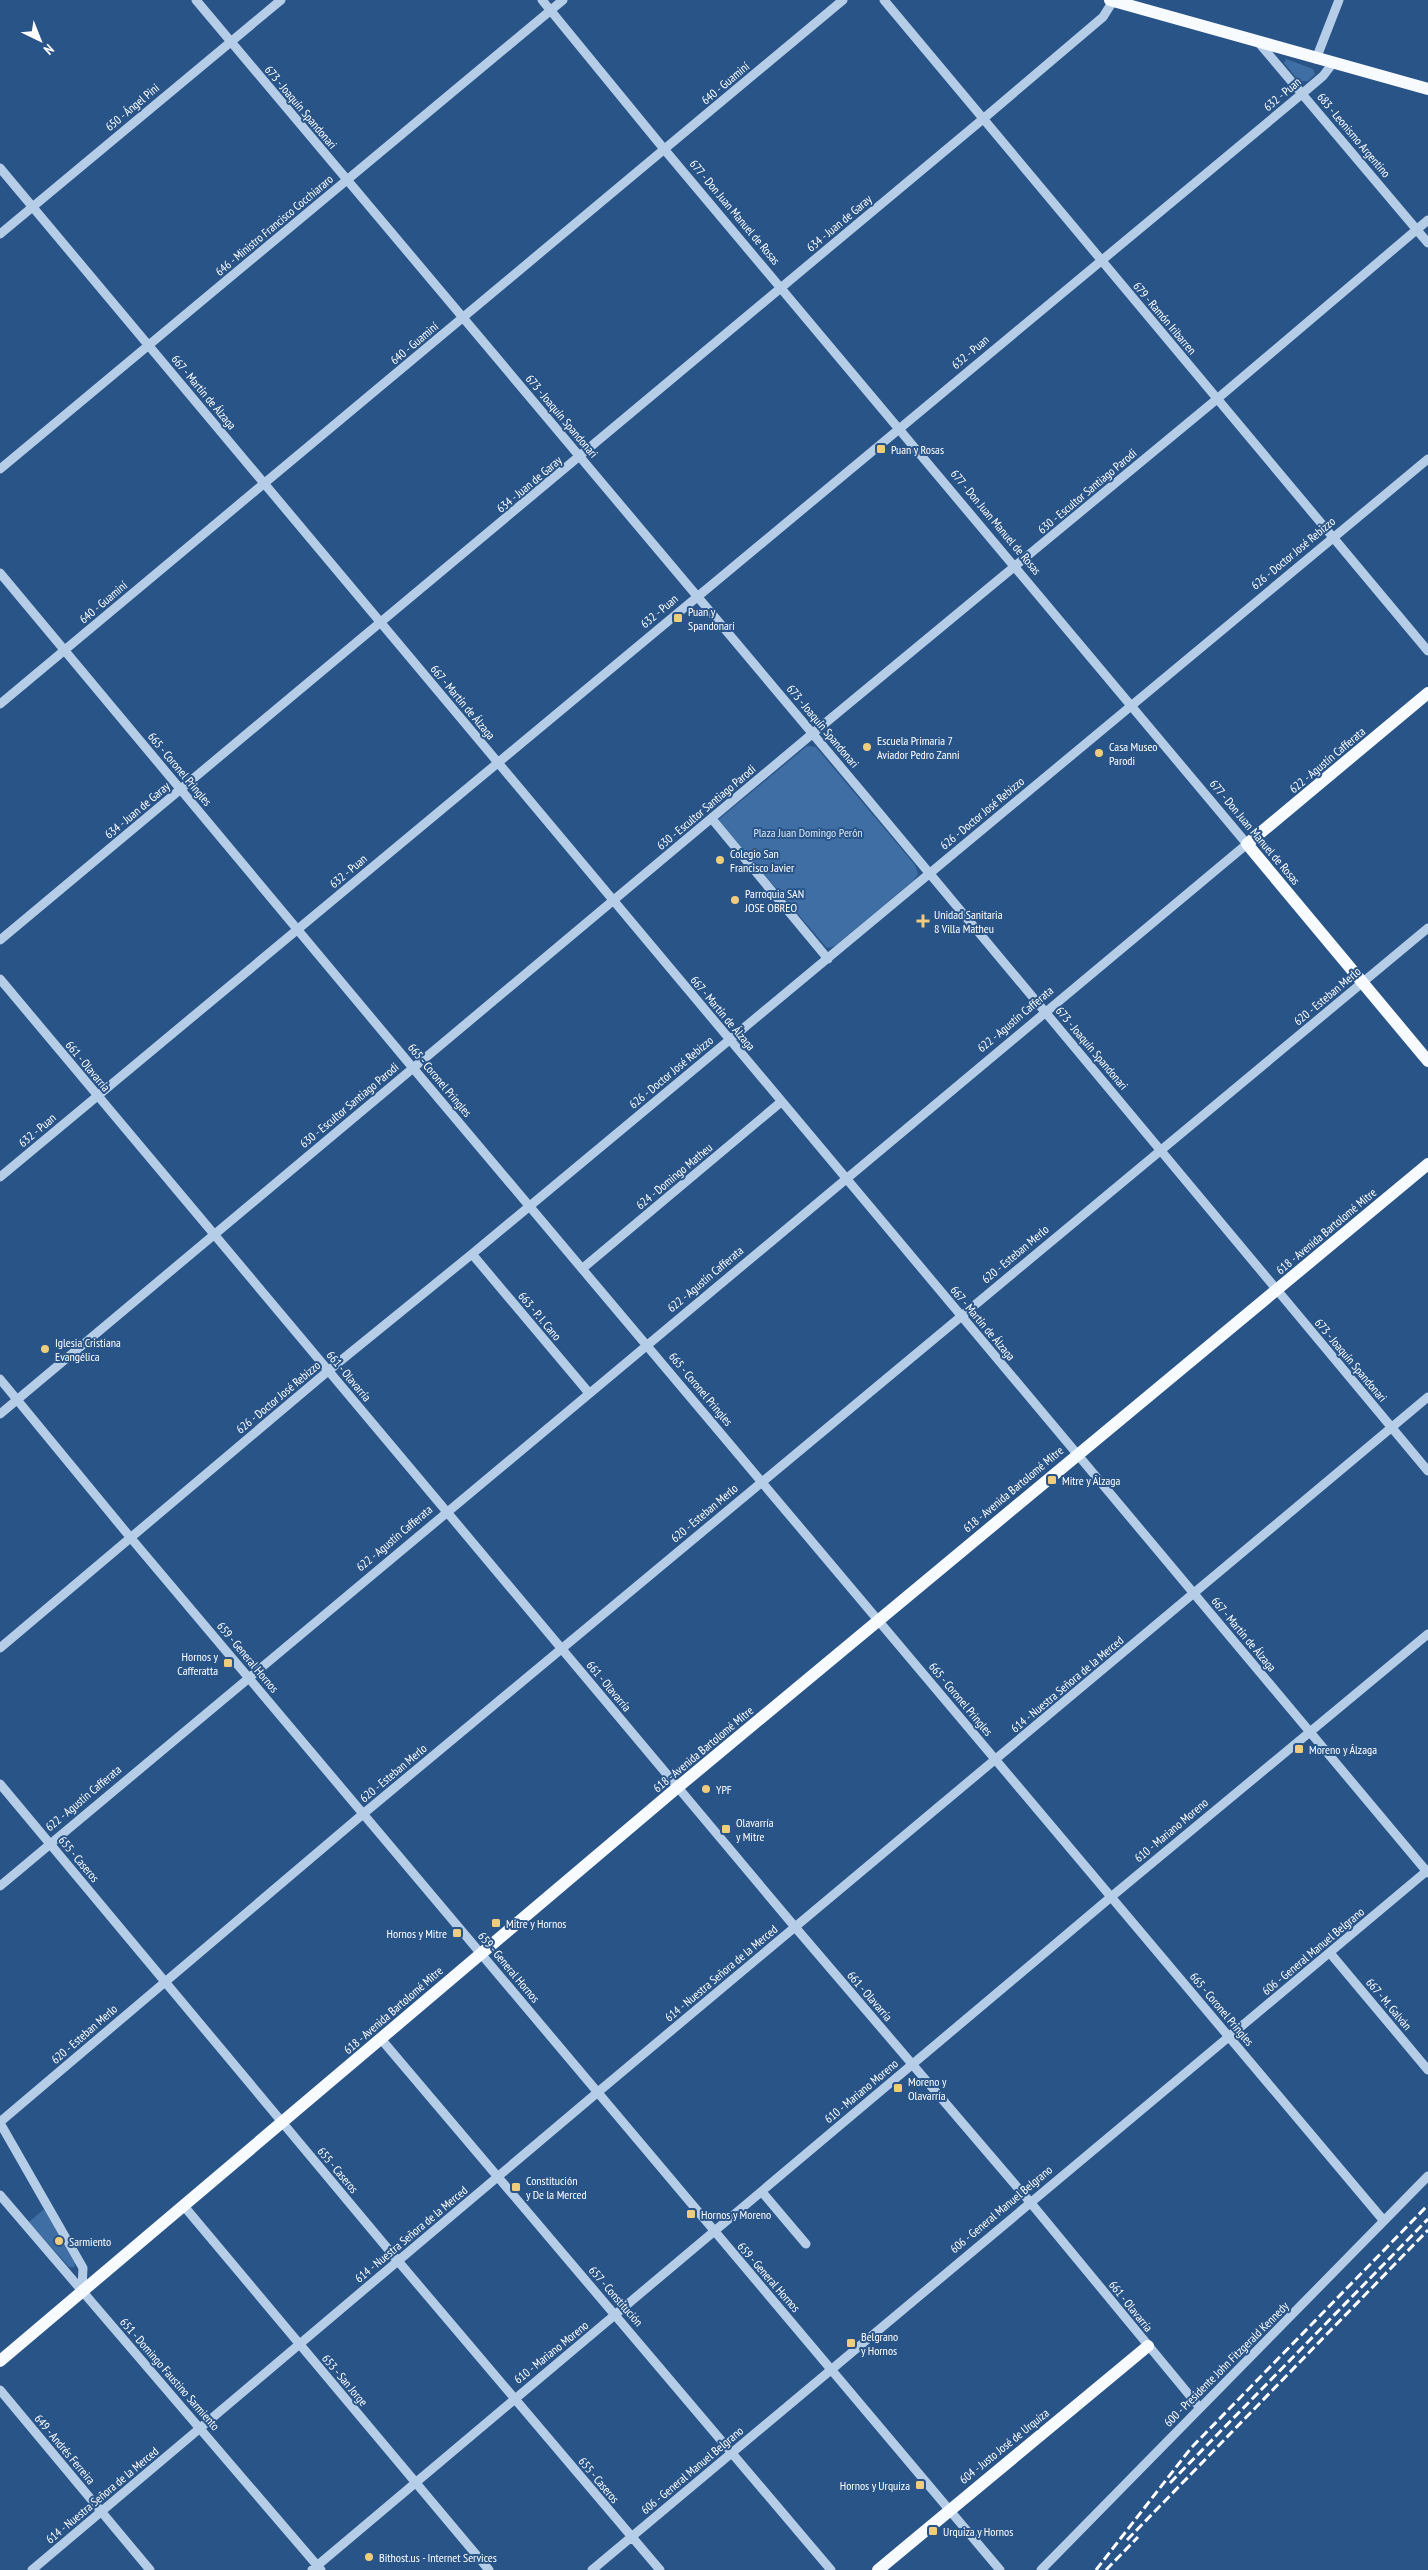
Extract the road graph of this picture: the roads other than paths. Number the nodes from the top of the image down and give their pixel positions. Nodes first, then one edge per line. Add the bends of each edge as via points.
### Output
1 (196, 0) edge
2 (281, 0) edge
3 (542, 0) edge
4 (563, 0) edge
5 (843, 0) edge
6 (884, 0) edge
7 (1339, 0) edge
8 (1112, 1) edge
9 (551, 10) junction
10 (230, 41) junction
11 (1259, 44) junction
12 (1316, 59) junction
13 (1333, 63) junction
14 (1428, 89) edge
15 (1303, 93) junction
16 (983, 119) junction
17 (664, 149) junction
18 (0, 168) edge
19 (346, 180) junction
20 (32, 207) junction
21 (1428, 220) edge
22 (1417, 230) junction
23 (0, 234) edge
24 (1428, 243) edge
25 (1100, 260) junction
26 (782, 288) junction
27 (463, 318) junction
28 (149, 345) junction
29 (1217, 399) junction
30 (899, 427) junction
31 (580, 457) junction
32 (1428, 459) edge
33 (0, 469) edge
34 (264, 484) junction
35 (1333, 537) junction
36 (1015, 566) junction
37 (0, 573) edge
38 (696, 596) junction
39 (381, 624) junction
40 (64, 651) junction
41 (1428, 651) edge
42 (1428, 693) edge
43 (0, 704) edge
44 (1131, 704) junction
45 (812, 734) junction
46 (498, 762) junction
47 (181, 790) junction
48 (712, 819) junction
49 (1247, 844) junction
50 (930, 874) junction
51 (613, 901) junction
52 (1428, 928) edge
53 (298, 929) junction
54 (0, 940) edge
55 (828, 959) junction
56 (0, 979) edge
57 (1362, 982) junction
58 (1046, 1012) junction
59 (729, 1040) junction
60 (1428, 1061) edge
61 (413, 1068) junction
62 (98, 1096) junction
63 (781, 1102) junction
64 (1161, 1150) junction
65 (1428, 1164) edge
66 (0, 1177) edge
67 (846, 1178) junction
68 (529, 1206) junction
69 (215, 1234) junction
70 (472, 1254) junction
71 (583, 1268) junction
72 (1276, 1290) junction
73 (960, 1315) junction
74 (647, 1345) junction
75 (328, 1370) junction
76 (0, 1379) edge
77 (589, 1393) junction
78 (1428, 1397) edge
79 (17, 1399) junction
80 (0, 1414) edge
81 (1391, 1427) junction
82 (1077, 1454) junction
83 (1428, 1471) edge
84 (762, 1481) junction
85 (447, 1512) junction
86 (130, 1538) junction
87 (1194, 1594) junction
88 (878, 1621) junction
89 (1428, 1634) edge
90 (0, 1648) edge
91 (561, 1649) junction
92 (249, 1677) junction
93 (1310, 1732) junction
94 (996, 1760) junction
95 (0, 1784) edge
96 (678, 1787) junction
97 (364, 1814) junction
98 (50, 1843) junction
99 (1428, 1871) edge
100 (0, 1886) edge
101 (1110, 1897) junction
102 (795, 1927) junction
103 (481, 1953) junction
104 (1330, 1953) junction
105 (165, 1981) junction
106 (1229, 2037) junction
107 (381, 2039) junction
108 (912, 2065) junction
109 (1428, 2070) edge
110 (598, 2092) junction
111 (282, 2122) junction
112 (0, 2123) edge
113 (1428, 2176) edge
114 (498, 2178) junction
115 (762, 2192) junction
116 (0, 2194) edge
117 (1030, 2202) junction
118 (183, 2205) junction
119 (1384, 2221) junction
120 (713, 2231) junction
121 (806, 2244) dead end
122 (398, 2261) junction
123 (82, 2290) junction
124 (616, 2315) junction
125 (300, 2345) junction
126 (1148, 2346) junction
127 (0, 2361) edge
128 (831, 2368) junction
129 (0, 2390) edge
130 (515, 2398) junction
131 (1200, 2408) junction
132 (200, 2428) junction
133 (732, 2453) junction
134 (416, 2483) junction
135 (948, 2510) junction
136 (101, 2512) junction
137 (631, 2538) junction
138 (317, 2569) edge
139 (1043, 2569) edge
140 (32, 2570) edge
141 (150, 2570) edge
142 (489, 2570) edge
143 (592, 2570) edge
144 (660, 2570) edge
145 (831, 2570) edge
146 (878, 2570) edge
147 (1000, 2570) edge

1 - 10 street, 673 - Joaquín Spandonari
2 - 10 street, 650 - Ángel Pini
3 - 9 street, 677 - Don Juan Manuel de Rosas
4 - 9 street, 646 - Ministro Francisco Cocchiararo
5 - 17 street, 640 - Guaminí
6 - 16 street, 679 - Ramón Iribarren
7 - 12 street
8 - 11 main road
8 - 16 street, 634 - Juan de Garay via 1103,17
9 - 17 street, 677 - Don Juan Manuel de Rosas
9 - 19 street, 646 - Ministro Francisco Cocchiararo
10 - 19 street, 673 - Joaquín Spandonari
10 - 20 street, 650 - Ángel Pini
11 - 12 main road
11 - 15 street, 683 - Leonismo Argentino
12 - 13 main road
13 - 14 main road
13 - 15 street, 632 - Puan
15 - 22 street, 683 - Leonismo Argentino
15 - 25 street, 632 - Puan
16 - 25 street, 679 - Ramón Iribarren
16 - 26 street, 634 - Juan de Garay
17 - 26 street, 677 - Don Juan Manuel de Rosas
17 - 27 street, 640 - Guaminí
18 - 20 street, 667 - Martín de Álzaga
19 - 27 street, 673 - Joaquín Spandonari
19 - 28 street, 646 - Ministro Francisco Cocchiararo
20 - 23 street, 650 - Ángel Pini
20 - 28 street, 667 - Martín de Álzaga
21 - 22 street, 630 - Escultor Santiago Parodi
22 - 24 street, 683 - Leonismo Argentino
22 - 29 street, 630 - Escultor Santiago Parodi
25 - 29 street, 679 - Ramón Iribarren
25 - 30 street, 632 - Puan
26 - 30 street, 677 - Don Juan Manuel de Rosas
26 - 31 street, 634 - Juan de Garay
27 - 31 street, 673 - Joaquín Spandonari
27 - 34 street, 640 - Guaminí
28 - 33 street, 646 - Ministro Francisco Cocchiararo
28 - 34 street, 667 - Martín de Álzaga
29 - 35 street, 679 - Ramón Iribarren
29 - 36 street, 630 - Escultor Santiago Parodi
30 - 36 street, 677 - Don Juan Manuel de Rosas
30 - 38 street, 632 - Puan
31 - 38 street, 673 - Joaquín Spandonari
31 - 39 street, 634 - Juan de Garay
32 - 35 street, 626 - Doctor José Rebizzo
34 - 39 street, 667 - Martín de Álzaga
34 - 40 street, 640 - Guaminí
35 - 41 street, 679 - Ramón Iribarren
35 - 44 street, 626 - Doctor José Rebizzo
36 - 44 street, 677 - Don Juan Manuel de Rosas
36 - 45 street, 630 - Escultor Santiago Parodi
37 - 40 street, 665 - Coronel Pringles
38 - 45 street, 673 - Joaquín Spandonari
38 - 46 street, 632 - Puan
39 - 46 street, 667 - Martín de Álzaga
39 - 47 street, 634 - Juan de Garay
40 - 43 street, 640 - Guaminí
40 - 47 street, 665 - Coronel Pringles
42 - 49 main road, 622 - Agustín Cafferata
44 - 49 street, 677 - Don Juan Manuel de Rosas
44 - 50 street, 626 - Doctor José Rebizzo
45 - 48 street, 630 - Escultor Santiago Parodi
45 - 50 street, 673 - Joaquín Spandonari
46 - 51 street, 667 - Martín de Álzaga
46 - 53 street, 632 - Puan
47 - 53 street, 665 - Coronel Pringles
47 - 54 street, 634 - Juan de Garay
48 - 51 street, 630 - Escultor Santiago Parodi
48 - 55 street
49 - 57 main road, 677 - Don Juan Manuel de Rosas
49 - 58 street, 622 - Agustín Cafferata
50 - 55 street, 626 - Doctor José Rebizzo
50 - 58 street, 673 - Joaquín Spandonari
51 - 59 street, 667 - Martín de Álzaga
51 - 61 street, 630 - Escultor Santiago Parodi
52 - 57 street, 620 - Esteban Merlo
53 - 61 street, 665 - Coronel Pringles
53 - 62 street, 632 - Puan
55 - 59 street, 626 - Doctor José Rebizzo
56 - 62 street, 661 - Olavarría
57 - 60 main road, 677 - Don Juan Manuel de Rosas
57 - 64 street, 620 - Esteban Merlo
58 - 64 street, 673 - Joaquín Spandonari
58 - 67 street, 622 - Agustín Cafferata
59 - 63 street, 667 - Martín de Álzaga
59 - 68 street, 626 - Doctor José Rebizzo
61 - 68 street, 665 - Coronel Pringles
61 - 69 street, 630 - Escultor Santiago Parodi
62 - 66 street, 632 - Puan
62 - 69 street, 661 - Olavarría
63 - 67 street, 667 - Martín de Álzaga
63 - 71 street, 624 - Domingo Matheu
64 - 72 street, 673 - Joaquín Spandonari
64 - 73 street, 620 - Esteban Merlo
65 - 72 main road, 618 - Avenida Bartolomé Mitre
67 - 73 street, 667 - Martín de Álzaga
67 - 74 street, 622 - Agustín Cafferata
68 - 70 street, 626 - Doctor José Rebizzo
68 - 71 street, 665 - Coronel Pringles
69 - 75 street, 661 - Olavarría
69 - 79 street, 630 - Escultor Santiago Parodi
70 - 75 street, 626 - Doctor José Rebizzo
70 - 77 street, 663 - P. I. Cano
71 - 74 street, 665 - Coronel Pringles
72 - 81 street, 673 - Joaquín Spandonari
72 - 82 main road, 618 - Avenida Bartolomé Mitre
73 - 82 street, 667 - Martín de Álzaga
73 - 84 street, 620 - Esteban Merlo
74 - 77 street, 622 - Agustín Cafferata
74 - 84 street, 665 - Coronel Pringles
75 - 85 street, 661 - Olavarría
75 - 86 street, 626 - Doctor José Rebizzo
76 - 79 street, 659 - General Hornos
77 - 85 street, 622 - Agustín Cafferata
78 - 81 street, 614 - Nuestra Señora de la Merced
79 - 80 street, 630 - Escultor Santiago Parodi
79 - 86 street, 659 - General Hornos
81 - 83 street, 673 - Joaquín Spandonari
81 - 87 street, 614 - Nuestra Señora de la Merced
82 - 87 street, 667 - Martín de Álzaga
82 - 88 main road, 618 - Avenida Bartolomé Mitre
84 - 88 street, 665 - Coronel Pringles
84 - 91 street, 620 - Esteban Merlo
85 - 91 street, 661 - Olavarría
85 - 92 street, 622 - Agustín Cafferata
86 - 90 street, 626 - Doctor José Rebizzo
86 - 92 street, 659 - General Hornos
87 - 93 street, 667 - Martín de Álzaga
87 - 94 street, 614 - Nuestra Señora de la Merced
88 - 94 street, 665 - Coronel Pringles
88 - 96 main road, 618 - Avenida Bartolomé Mitre
89 - 93 street, 610 - Mariano Moreno
91 - 96 street, 661 - Olavarría
91 - 97 street, 620 - Esteban Merlo
92 - 97 street, 659 - General Hornos
92 - 98 street, 622 - Agustín Cafferata
93 - 99 street, 667 - Martín de Álzaga
93 - 101 street, 610 - Mariano Moreno
94 - 101 street, 665 - Coronel Pringles
94 - 102 street, 614 - Nuestra Señora de la Merced
95 - 98 street, 655 - Caseros
96 - 102 street, 661 - Olavarría
96 - 103 main road, 618 - Avenida Bartolomé Mitre
97 - 103 street, 659 - General Hornos
97 - 105 street, 620 - Esteban Merlo
98 - 100 street, 622 - Agustín Cafferata
98 - 105 street, 655 - Caseros
99 - 104 street, 606 - General Manuel Belgrano
101 - 106 street, 665 - Coronel Pringles
101 - 108 street, 610 - Mariano Moreno
102 - 108 street, 661 - Olavarría
102 - 110 street, 614 - Nuestra Señora de la Merced
103 - 107 main road, 618 - Avenida Bartolomé Mitre
103 - 110 street, 659 - General Hornos
104 - 106 street, 606 - General Manuel Belgrano
104 - 109 street, 667 - M. Galván
105 - 111 street, 655 - Caseros
105 - 112 street, 620 - Esteban Merlo
106 - 117 street, 606 - General Manuel Belgrano
106 - 119 street, 665 - Coronel Pringles
107 - 111 main road, 618 - Avenida Bartolomé Mitre
107 - 114 street, 657 - Constitución
108 - 115 street, 610 - Mariano Moreno
108 - 117 street, 661 - Olavarría
110 - 114 street, 614 - Nuestra Señora de la Merced
110 - 120 street, 659 - General Hornos
111 - 118 main road, 618 - Avenida Bartolomé Mitre
111 - 122 street, 655 - Caseros
112 - 123 street via 83,2268
113 - 119 street, 600 - Presidente John Fitzgerald Kennedy
114 - 122 street, 614 - Nuestra Señora de la Merced
114 - 124 street, 657 - Constitución
115 - 120 street, 610 - Mariano Moreno
115 - 121 street
116 - 123 street, 651 - Domingo Faustino Sarmiento
117 - 126 street, 661 - Olavarría
117 - 128 street, 606 - General Manuel Belgrano
118 - 123 main road, 618 - Avenida Bartolomé Mitre
118 - 125 street, 653 - San Jorge
119 - 131 street, 600 - Presidente John Fitzgerald Kennedy
120 - 124 street, 610 - Mariano Moreno
120 - 128 street, 659 - General Hornos
122 - 125 street, 614 - Nuestra Señora de la Merced
122 - 130 street, 655 - Caseros
123 - 127 main road, 618 - Avenida Bartolomé Mitre
123 - 132 street, 651 - Domingo Faustino Sarmiento
124 - 130 street, 610 - Mariano Moreno
124 - 133 street, 657 - Constitución
125 - 132 street, 614 - Nuestra Señora de la Merced
125 - 134 street, 653 - San Jorge
126 - 131 street, 661 - Olavarría
126 - 135 main road, 604 - Justo José de Urquiza
128 - 133 street, 606 - General Manuel Belgrano
128 - 135 street, 659 - General Hornos
129 - 136 street, 649 - Andrés Ferreira
130 - 134 street, 610 - Mariano Moreno
130 - 137 street, 655 - Caseros
131 - 139 street, 600 - Presidente John Fitzgerald Kennedy
132 - 136 street, 614 - Nuestra Señora de la Merced
132 - 138 street, 651 - Domingo Faustino Sarmiento
133 - 137 street, 606 - General Manuel Belgrano
133 - 145 street, 657 - Constitución
134 - 138 street, 610 - Mariano Moreno
134 - 142 street, 653 - San Jorge
135 - 146 main road, 604 - Justo José de Urquiza
135 - 147 street, 659 - General Hornos
136 - 140 street, 614 - Nuestra Señora de la Merced
136 - 141 street, 649 - Andrés Ferreira
137 - 143 street, 606 - General Manuel Belgrano
137 - 144 street, 655 - Caseros

